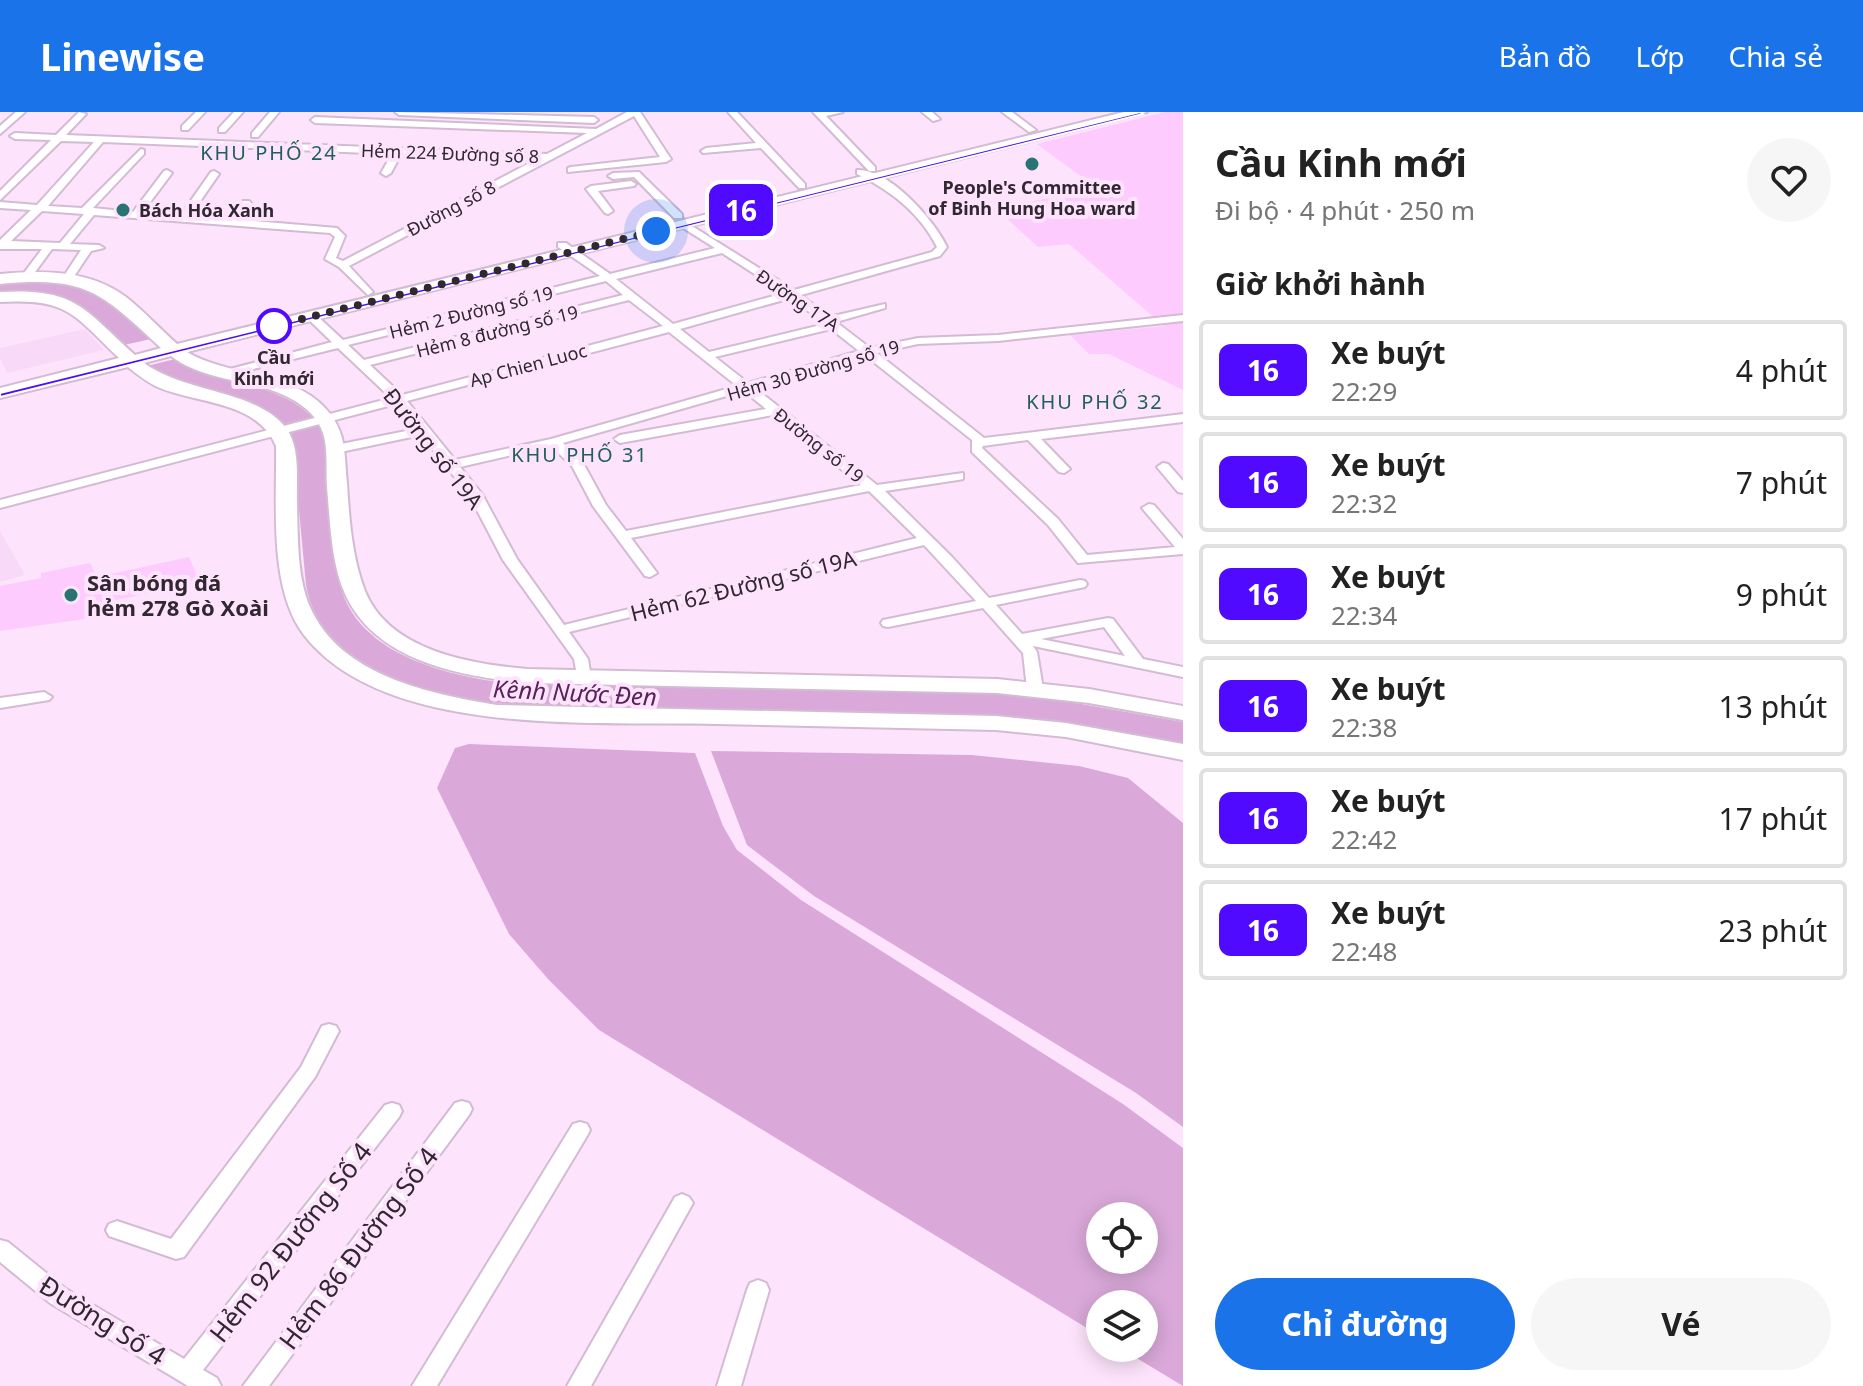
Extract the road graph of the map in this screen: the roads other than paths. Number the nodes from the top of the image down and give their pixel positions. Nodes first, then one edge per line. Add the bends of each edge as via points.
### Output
1 (21, 112) edge
2 (201, 112) edge
3 (239, 112) edge
4 (275, 112) edge
5 (399, 112) edge
6 (635, 112) edge
7 (732, 112) edge
8 (839, 112) edge
9 (926, 112) edge
10 (1006, 112) edge
11 (1106, 112) edge
12 (1140, 112) edge
13 (818, 113) edge
14 (82, 114) edge
15 (317, 116) edge
16 (936, 119) dead end
17 (615, 122) junction
18 (185, 128) dead end
19 (1, 129) edge
20 (222, 130) dead end
21 (308, 130) junction
22 (1032, 130) junction
23 (596, 132) junction
24 (255, 135) dead end
25 (15, 136) dead end
26 (61, 138) junction
27 (100, 140) junction
28 (578, 141) junction
29 (301, 143) dead end
30 (764, 145) junction
31 (398, 151) junction
32 (706, 151) dead end
33 (141, 152) dead end
34 (549, 157) junction
35 (167, 173) dead end
36 (386, 173) dead end
37 (869, 173) junction
38 (214, 174) dead end
39 (644, 182) junction
40 (802, 186) junction
41 (0, 197) edge
42 (246, 203) dead end
43 (0, 205) edge
44 (39, 208) junction
45 (89, 210) junction
46 (608, 211) dead end
47 (137, 213) junction
48 (184, 217) junction
49 (681, 220) junction
50 (235, 222) junction
51 (1, 245) edge
52 (49, 246) junction
53 (62, 247) junction
54 (567, 248) junction
55 (720, 250) junction
56 (343, 265) junction
57 (26, 277) junction
58 (609, 278) junction
59 (0, 279) edge
60 (67, 279) junction
61 (368, 292) junction
62 (793, 294) junction
63 (631, 296) junction
64 (0, 297) edge
65 (881, 306) dead end
66 (311, 316) junction
67 (1183, 318) edge
68 (832, 322) junction
69 (670, 328) junction
70 (340, 344) junction
71 (171, 346) junction
72 (871, 351) junction
73 (127, 356) junction
74 (705, 356) junction
75 (362, 364) junction
76 (221, 373) junction
77 (0, 382) edge
78 (747, 389) junction
79 (0, 393) edge
80 (399, 399) junction
81 (775, 411) junction
82 (320, 418) junction
83 (1183, 418) edge
84 (281, 428) junction
85 (424, 431) junction
86 (1032, 437) junction
87 (620, 439) dead end
88 (554, 442) junction
89 (977, 443) junction
90 (336, 449) junction
91 (451, 465) junction
92 (1163, 467) dead end
93 (1064, 469) dead end
94 (958, 476) dead end
95 (873, 488) junction
96 (1183, 489) edge
97 (0, 504) edge
98 (1149, 508) dead end
99 (623, 536) junction
100 (926, 540) junction
101 (1183, 548) edge
102 (650, 573) dead end
103 (1080, 584) dead end
104 (983, 601) junction
105 (888, 623) dead end
106 (560, 630) junction
107 (1017, 639) junction
108 (1139, 665) junction
109 (1183, 672) edge
110 (583, 678) junction
111 (1035, 689) junction
112 (44, 697) dead end
113 (0, 703) edge
114 (1183, 713) edge
115 (1183, 752) edge
116 (329, 1031) dead end
117 (462, 1109) dead end
118 (392, 1111) dead end
119 (580, 1130) dead end
120 (682, 1203) dead end
121 (117, 1230) dead end
122 (0, 1249) edge
123 (758, 1290) dead end
124 (187, 1373) junction
125 (209, 1386) edge
126 (255, 1386) edge
127 (424, 1386) edge
128 (579, 1386) edge
129 (729, 1386) edge

1 - 19 street
2 - 18 street
3 - 20 street
4 - 24 street
5 - 17 street
6 - 17 street, Đường số 8
6 - 39 street via 666,159 571,175 634,174
7 - 30 street
8 - 13 street
9 - 16 street
10 - 22 street
11 - 22 street
12 - 37 street
13 - 37 street
14 - 26 street
15 - 21 street
15 - 23 street
17 - 23 street, Đường số 8
21 - 28 street
21 - 29 street
22 - 37 street
23 - 28 street, Đường số 8
25 - 26 street, Hẻm 224 Đường số 8
26 - 27 street, Hẻm 224 Đường số 8
26 - 41 street
27 - 31 street, Hẻm 224 Đường số 8
27 - 44 street
28 - 34 street, Đường số 8
30 - 32 street
30 - 40 street
31 - 34 street, Hẻm 224 Đường số 8
31 - 36 street
33 - 45 street
34 - 56 street, Đường số 8
35 - 47 street
37 - 40 street
37 - 49 street
37 - 62 street, Ap Chien Luoc via 915,211 942,247 936,254
38 - 48 street
39 - 46 street via 591,189
39 - 49 street, Đường 17A
40 - 49 street
42 - 50 street
43 - 44 street
44 - 45 street
44 - 51 street
45 - 47 street
45 - 53 street
47 - 48 street
48 - 50 street
49 - 54 street
49 - 55 street, Đường 17A
50 - 56 street via 333,230 340,236 330,259
51 - 52 street
52 - 53 street
52 - 57 street
53 - 60 street via 93,248
54 - 58 street, Đường số 19
54 - 61 street
54 - 66 street
55 - 58 street, Hẻm 2 Đường số 19
55 - 62 street, Đường 17A
56 - 61 street
57 - 59 street
57 - 60 street
58 - 63 street, Đường số 19
58 - 70 street, Hẻm 2 Đường số 19
60 - 71 street via 108,292
61 - 71 street
62 - 68 street, Đường 17A
62 - 69 street, Ap Chien Luoc
63 - 69 street, Đường số 19
63 - 75 street, Hẻm 8 đường số 19
64 - 73 street via 59,300
65 - 68 street
66 - 70 street, Đường số 19A
66 - 71 street
67 - 72 street, Hẻm 30 Đường số 19 via 918,341
68 - 72 street, Đường 17A
68 - 74 street
69 - 74 street, Đường số 19
69 - 80 street, Ap Chien Luoc
70 - 75 street, Đường số 19A
70 - 76 street, Hẻm 2 Đường số 19
71 - 73 street
71 - 76 street via 191,362
72 - 78 street, Hẻm 30 Đường số 19
72 - 89 street, Đường 17A via 965,427
73 - 77 street
73 - 79 street
73 - 84 street via 167,384 252,410
74 - 78 street, Đường số 19
75 - 80 street, Đường số 19A
76 - 82 street via 290,393
78 - 81 street, Đường số 19
78 - 88 street, Hẻm 30 Đường số 19
80 - 82 street, Ap Chien Luoc
80 - 85 street, Đường số 19A
81 - 87 street
81 - 95 street, Đường số 19
82 - 84 street, Ap Chien Luoc
82 - 90 street via 334,433
83 - 86 street
84 - 97 street, Ap Chien Luoc
84 - 115 street via 302,612 318,636 345,660 407,692 458,706 522,713 1018,725
85 - 90 street
85 - 91 street, Đường số 19A
86 - 89 street
86 - 93 street
88 - 91 street, Hẻm 30 Đường số 19
88 - 99 street via 577,464
89 - 101 street, Đường 17A via 976,449 1053,522 1083,560
90 - 110 street via 355,592 381,627 414,649 466,667
91 - 106 street, Đường số 19A via 475,494 510,560
92 - 96 street
94 - 95 street
95 - 99 street
95 - 100 street, Đường số 19
98 - 101 street
99 - 102 street
100 - 104 street, Đường số 19
100 - 106 street, Hẻm 62 Đường số 19A
103 - 104 street
104 - 105 street
104 - 107 street, Đường số 19
106 - 110 street, Đường số 19A via 581,659
107 - 108 street
107 - 108 street via 1108,622
107 - 111 street, Đường số 19 via 1030,652
108 - 109 street
110 - 111 street
111 - 114 street
112 - 113 street
116 - 121 street via 308,1072 176,1250
117 - 126 street, Hẻm 86 Đường Số 4
118 - 124 street, Hẻm 92 Đường Số 4
119 - 127 street
120 - 128 street
122 - 124 street, Đường Số 4 via 58,1296
123 - 129 street
124 - 125 street, Đường Số 4

